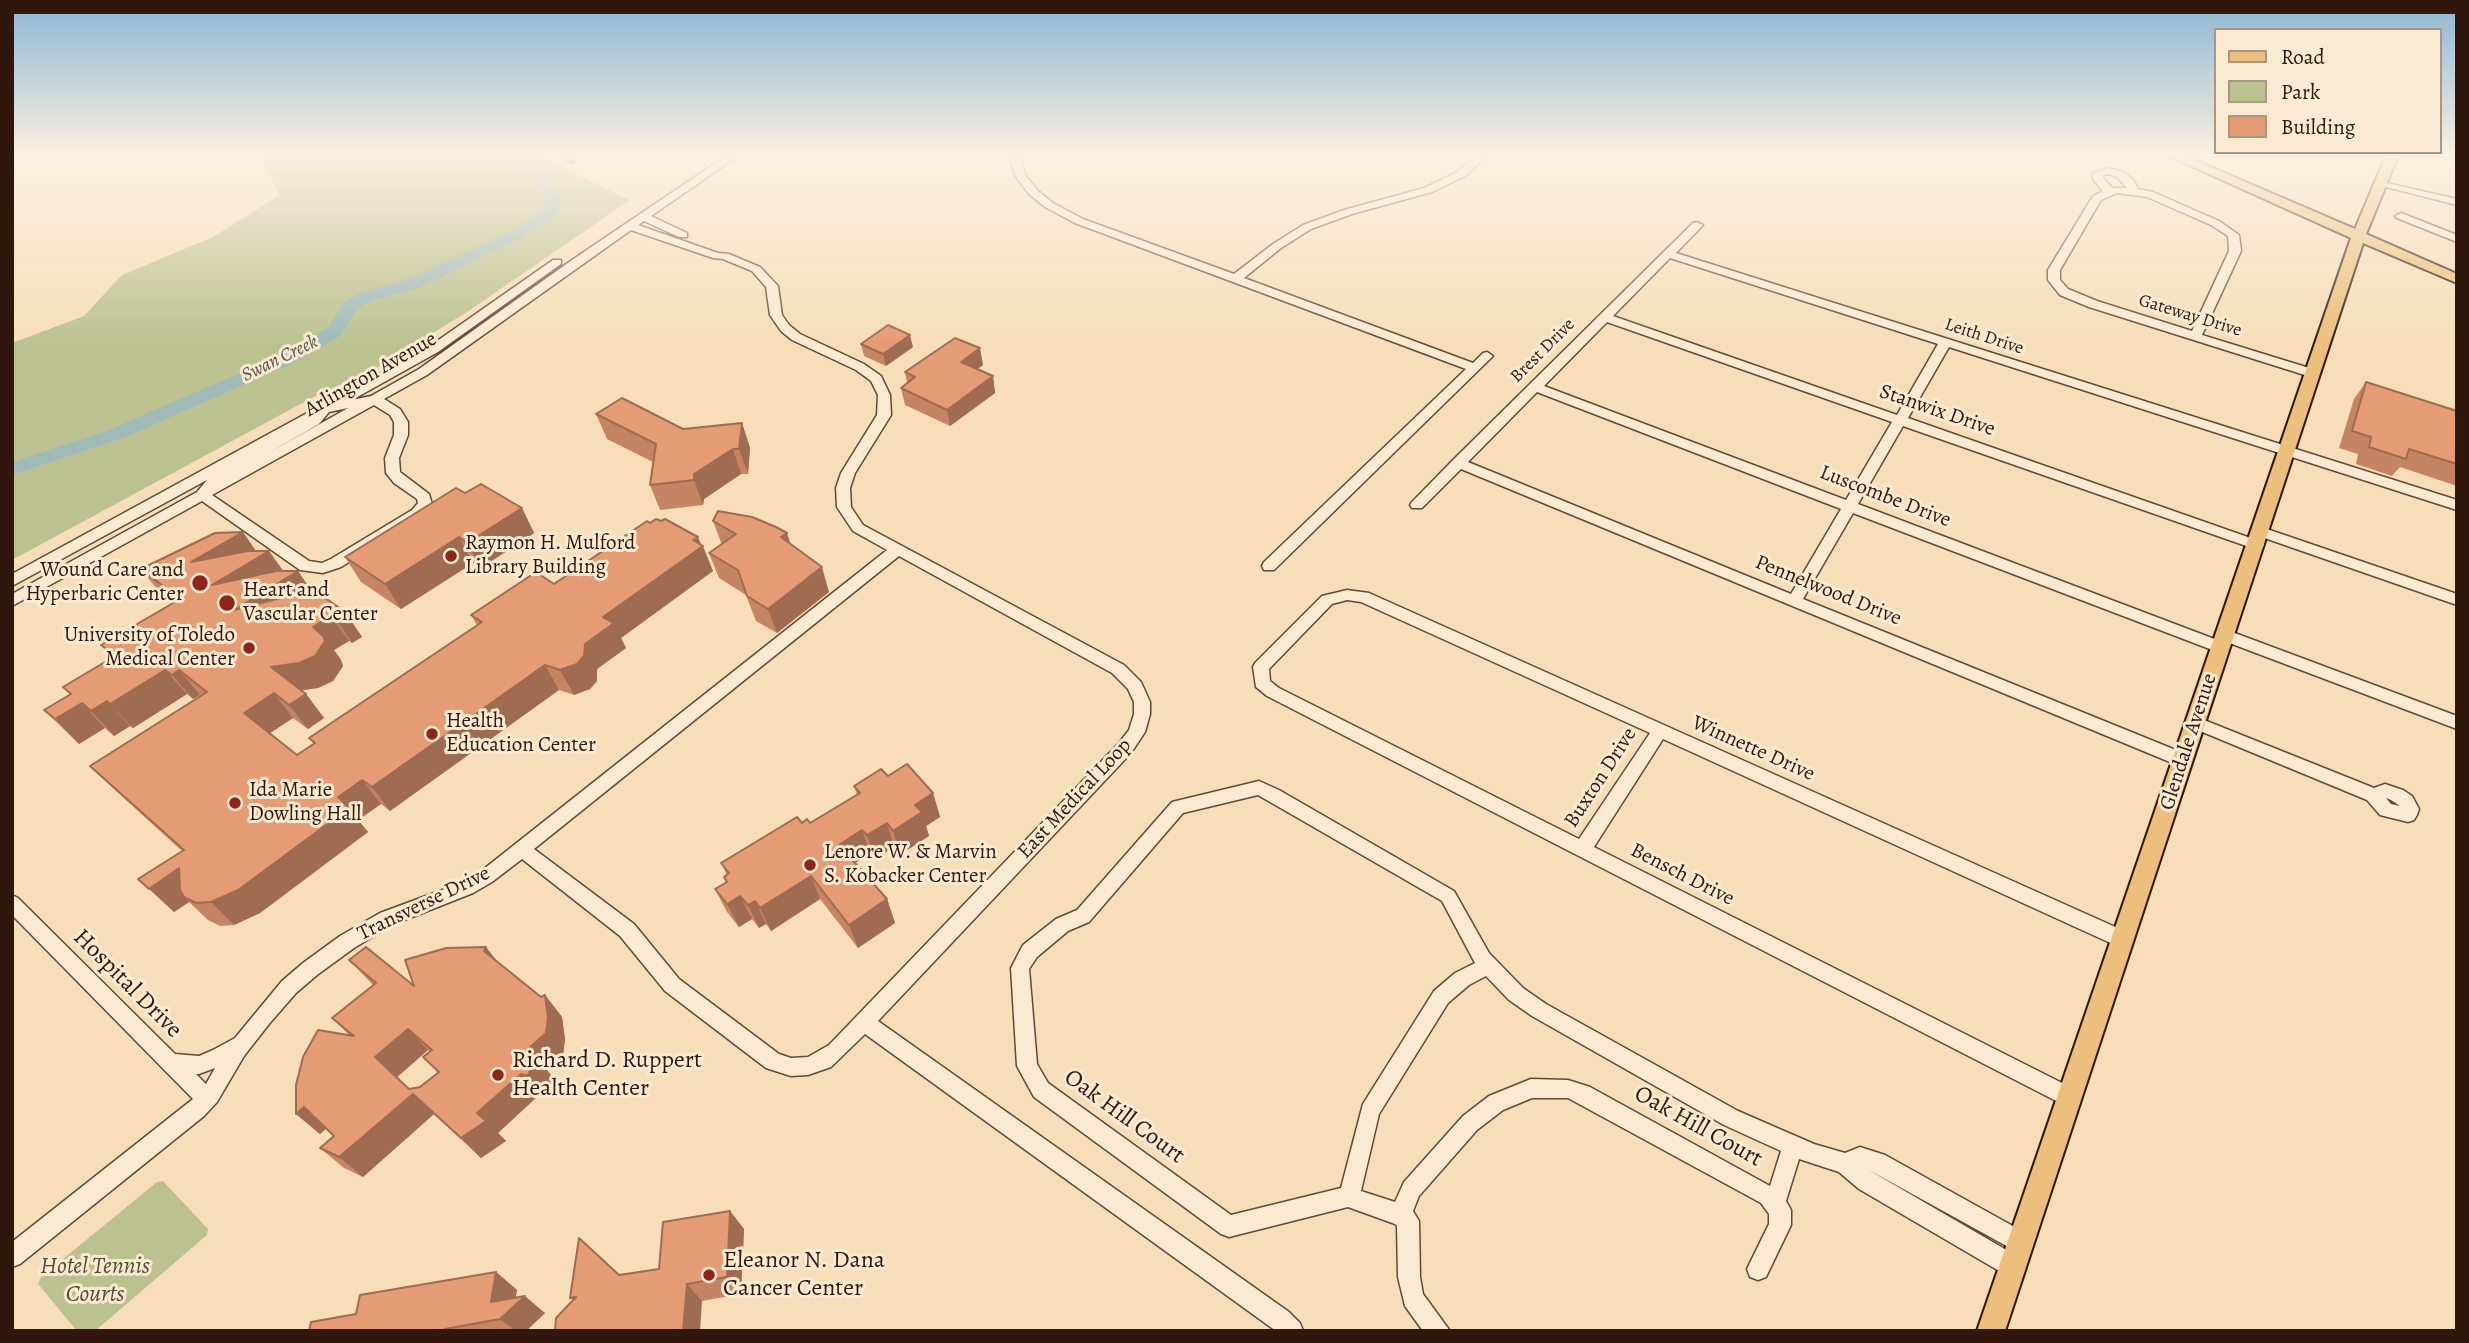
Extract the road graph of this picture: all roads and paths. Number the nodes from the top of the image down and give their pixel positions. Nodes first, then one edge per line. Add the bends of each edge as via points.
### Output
1 (621, 219) edge
2 (632, 219) edge
3 (641, 219) edge
4 (647, 219) edge
5 (1075, 219) edge
6 (1328, 219) edge
7 (2085, 219) edge
8 (2205, 219) edge
9 (2319, 219) edge
10 (2367, 219) edge
11 (2408, 219) edge
12 (1697, 225) dead end
13 (630, 226) junction
14 (2359, 236) junction
15 (2457, 239) edge
16 (1669, 254) junction
17 (724, 256) junction
18 (2457, 279) edge
19 (1234, 280) junction
20 (1604, 317) junction
21 (2196, 335) junction
22 (1945, 343) junction
23 (1488, 356) dead end
24 (1473, 370) junction
25 (2315, 374) junction
26 (1535, 387) junction
27 (374, 399) junction
28 (326, 409) junction
29 (1900, 421) junction
30 (2288, 452) junction
31 (1458, 463) junction
32 (202, 495) junction
33 (1417, 505) dead end
34 (2457, 505) edge
35 (1848, 506) junction
36 (2259, 539) junction
37 (896, 551) junction
38 (1269, 566) dead end
39 (12, 581) edge
40 (2457, 600) edge
41 (12, 601) edge
42 (1794, 601) junction
43 (2222, 641) junction
44 (1273, 692) joint
45 (2194, 722) junction
46 (2457, 723) edge
47 (1659, 732) junction
48 (2182, 760) junction
49 (2373, 795) dead end
50 (522, 849) junction
51 (1582, 850) junction
52 (12, 903) edge
53 (2124, 940) junction
54 (1488, 966) junction
55 (864, 1022) junction
56 (245, 1040) junction
57 (170, 1062) junction
58 (2070, 1098) junction
59 (207, 1099) junction
60 (1793, 1146) junction
61 (1845, 1163) junction
62 (1349, 1196) junction
63 (1775, 1204) junction
64 (1401, 1215) junction
65 (2021, 1243) junction
66 (12, 1256) edge
67 (2014, 1266) junction
68 (1758, 1269) dead end
69 (1292, 1331) edge
70 (1439, 1331) edge
71 (1991, 1331) edge

1 - 28 street, Arlington Avenue via 434,349
2 - 13 street
3 - 13 street, Arlington Avenue
4 - 17 street, East Medical Loop
5 - 19 street
6 - 19 street via 1277,246
7 - 21 street, Gateway Drive via 2054,270 2057,286 2080,300
8 - 21 street via 2235,239 2234,252
9 - 14 main road
10 - 14 main road, Glendale Avenue
11 - 15 street
12 - 16 street, Brest Drive
13 - 17 street, East Medical Loop
13 - 27 street, Arlington Avenue via 442,359
14 - 18 main road
14 - 25 main road, Glendale Avenue
16 - 20 street, Brest Drive
16 - 22 street, Leith Drive
17 - 37 street, East Medical Loop via 769,280 776,315 787,331 860,368 880,385 886,403 884,415 848,472 842,498 858,528
19 - 24 street
20 - 26 street, Brest Drive
20 - 29 street, Stanwix Drive
21 - 25 street, Gateway Drive
22 - 29 street
22 - 30 street, Leith Drive
23 - 24 street
24 - 38 street
25 - 30 main road, Glendale Avenue
26 - 31 street, Brest Drive
26 - 35 street, Luscombe Drive
27 - 28 street
27 - 32 street, Arlington Avenue
27 - 32 street via 395,412 401,422 393,473 424,496 425,504 331,565 305,566
28 - 32 street via 314,421 218,475
28 - 39 street, Arlington Avenue
29 - 35 street
29 - 36 street, Stanwix Drive
30 - 34 street, Leith Drive
30 - 36 main road, Glendale Avenue
31 - 33 street, Brest Drive
31 - 42 street, Pennelwood Drive
32 - 41 street, Arlington Avenue
35 - 42 street
35 - 43 street, Luscombe Drive
36 - 40 street, Stanwix Drive
36 - 43 main road, Glendale Avenue
37 - 50 street, Transverse Drive
37 - 55 street, East Medical Loop via 1118,669 1135,685 1142,714 1137,732 1125,748
42 - 48 street, Pennelwood Drive
43 - 45 main road, Glendale Avenue
43 - 46 street, Luscombe Drive
44 - 47 street, Winnette Drive via 1262,683 1261,667 1327,600 1347,595 1364,597
44 - 51 street, Bensch Drive
45 - 48 main road, Glendale Avenue
45 - 49 street
47 - 51 street, Buxton Drive
47 - 53 street, Winnette Drive
48 - 53 main road, Glendale Avenue
50 - 55 street, East Medical Loop via 627,930 668,982 778,1064 803,1067 824,1060
50 - 56 street, Transverse Drive via 474,884 397,914 347,942 289,987
51 - 58 street, Bensch Drive
52 - 57 street, Hospital Drive
53 - 58 main road, Glendale Avenue
54 - 60 street, Oak Hill Court via 1539,1010 1731,1118
54 - 62 street via 1441,997 1370,1111
54 - 62 street, Oak Hill Court via 1448,896 1259,788 1178,807 1083,916 1062,925 1030,951 1020,968 1027,1066 1041,1090 1229,1226
55 - 69 street
56 - 57 street via 209,1062 191,1066
56 - 59 street, Transverse Drive
57 - 59 street, Hospital Drive
58 - 65 main road, Glendale Avenue
59 - 66 street, Transverse Drive
60 - 61 street, Oak Hill Court
60 - 63 street, Oak Hill Court
61 - 65 street, Oak Hill Court via 1860,1157 1878,1162
61 - 67 street, Oak Hill Court via 1866,1182
62 - 64 street
63 - 64 street, Oak Hill Court via 1583,1094 1545,1087 1496,1103 1469,1123 1411,1189
63 - 68 street, Oak Hill Court via 1780,1225
64 - 70 street via 1408,1221 1413,1298
65 - 67 main road, Glendale Avenue
67 - 71 main road, Glendale Avenue

